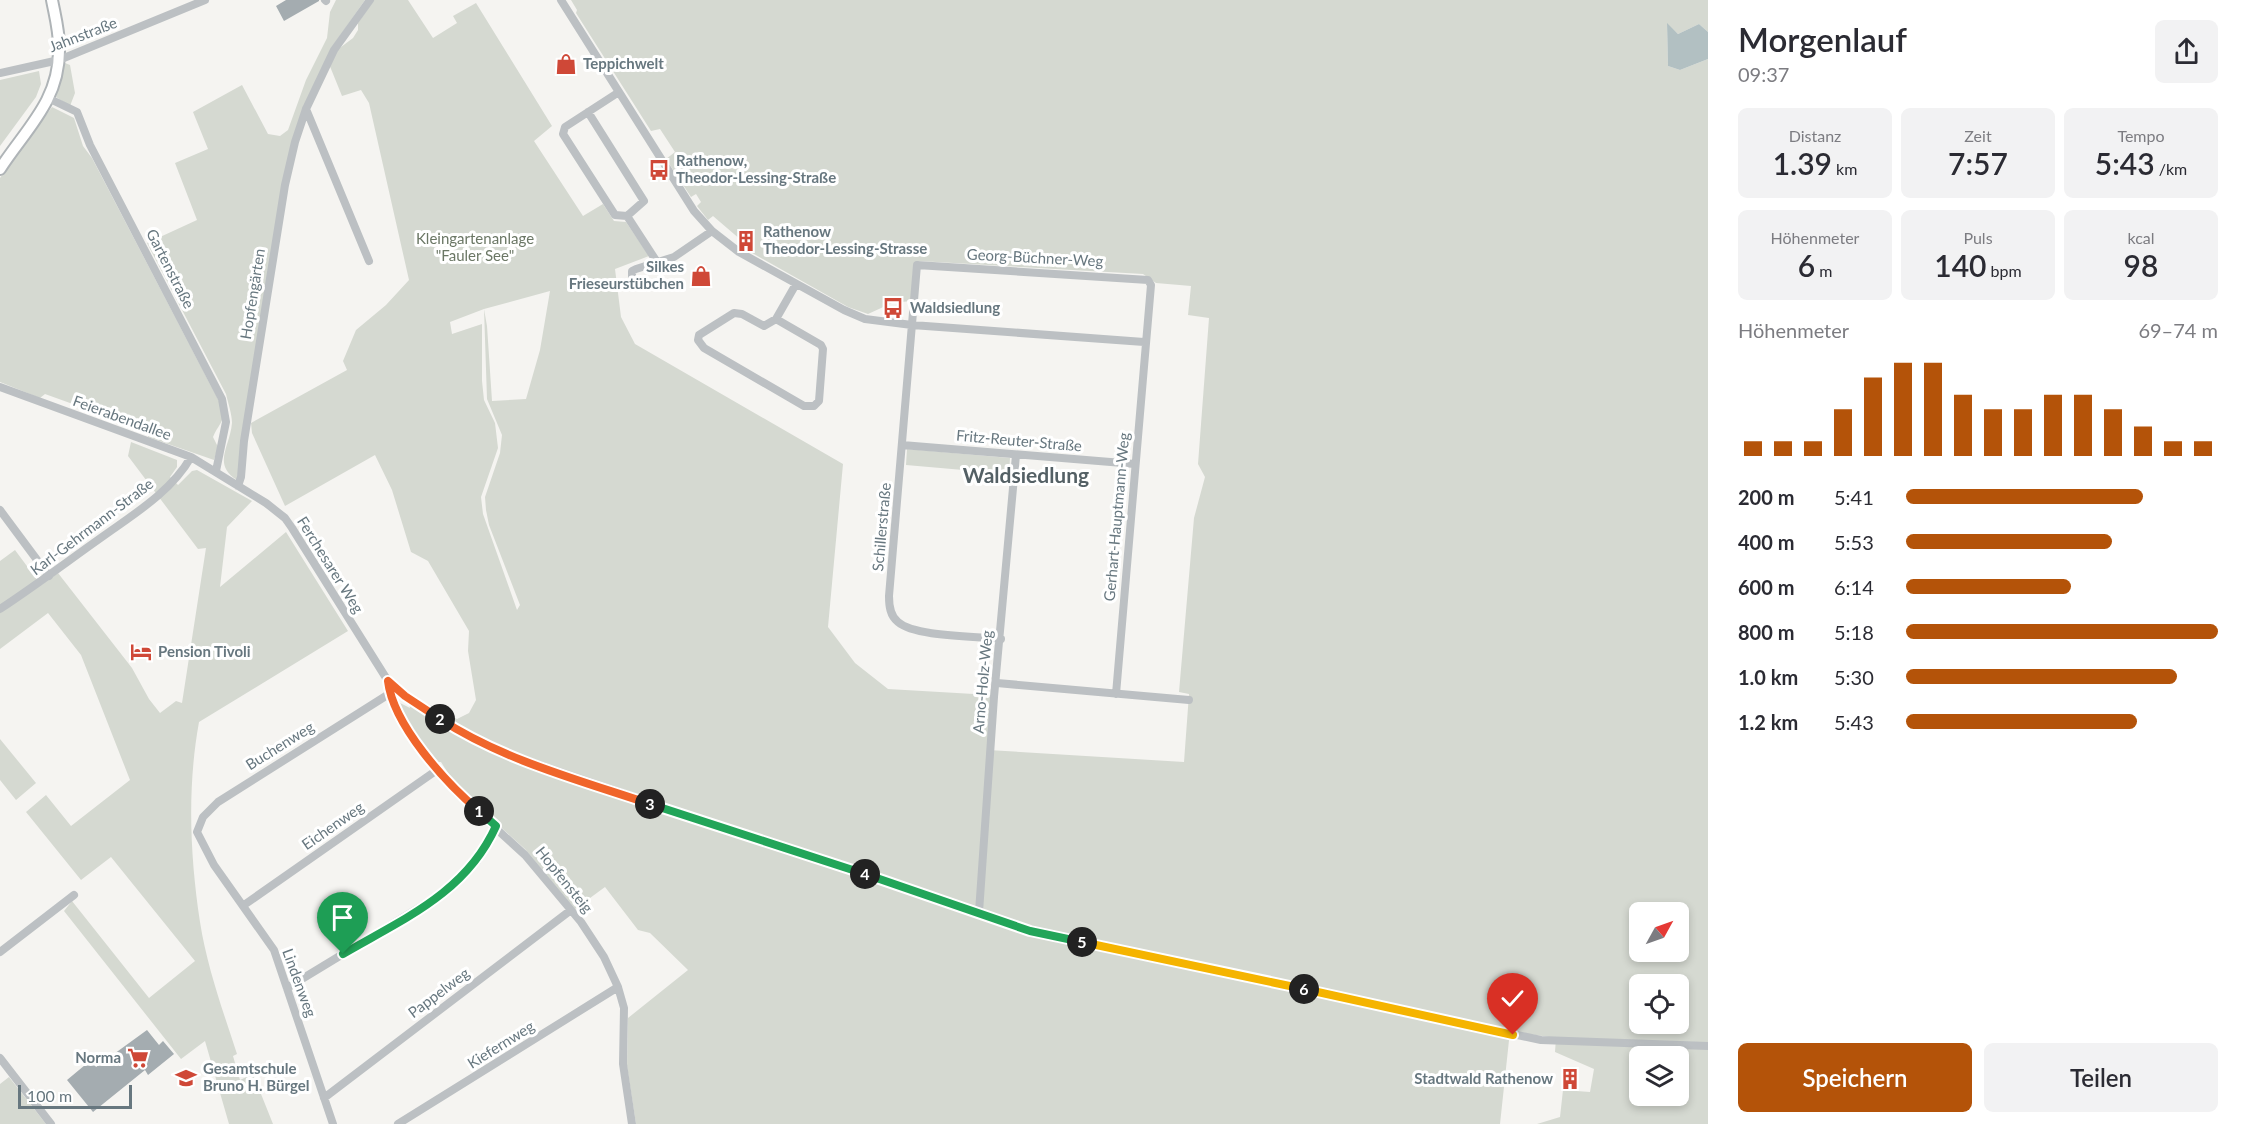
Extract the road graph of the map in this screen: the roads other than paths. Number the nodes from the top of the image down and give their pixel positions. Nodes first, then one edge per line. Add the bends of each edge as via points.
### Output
1 (52, 0) edge
2 (205, 0) edge
3 (370, 0) edge
4 (561, 0) edge
5 (195, 3) edge
6 (59, 60) junction
7 (0, 73) edge
8 (619, 92) junction
9 (50, 99) junction
10 (306, 109) junction
11 (588, 111) junction
12 (0, 169) edge
13 (627, 216) junction
14 (712, 231) junction
15 (369, 261) dead end
16 (657, 262) junction
17 (632, 279) dead end
18 (796, 284) junction
19 (777, 319) junction
20 (912, 326) junction
21 (1144, 342) junction
22 (0, 387) edge
23 (902, 445) junction
24 (1016, 455) junction
25 (191, 458) junction
26 (1135, 464) junction
27 (216, 471) junction
28 (234, 483) junction
29 (0, 510) edge
30 (49, 576) junction
31 (0, 609) edge
32 (1001, 639) junction
33 (388, 681) junction
34 (997, 683) junction
35 (389, 694) junction
36 (1116, 694) junction
37 (1189, 700) dead end
38 (437, 770) junction
39 (496, 826) junction
40 (197, 832) joint
41 (74, 895) dead end
42 (244, 905) junction
43 (571, 910) junction
44 (979, 912) junction
45 (0, 952) edge
46 (618, 987) junction
47 (287, 988) junction
48 (1708, 1046) edge
49 (0, 1058) edge
50 (324, 1098) junction
51 (51, 1124) edge
52 (333, 1124) edge
53 (398, 1124) edge
54 (632, 1124) edge

1 - 6 main road
2 - 5 street, Jahnstraße
3 - 10 street, Hopfengärten via 334,50
4 - 8 street
5 - 6 street, Jahnstraße
6 - 7 street, Jahnstraße
6 - 9 main road
8 - 11 street
8 - 14 street via 694,211
9 - 12 main road
9 - 27 street, Gartenstraße via 77,112 90,145 222,399 226,422
10 - 15 street via 355,215
10 - 28 street, Hopfengärten via 285,185 241,477
11 - 13 street via 644,201
11 - 13 street via 564,127 563,134 615,215
13 - 16 street
14 - 16 street via 674,257
14 - 18 street via 739,252
16 - 17 street via 632,271
18 - 19 street
18 - 20 street via 865,319
19 - 19 street via 823,349 819,401 814,406 804,406 704,348 698,340 699,335 734,313 764,326
20 - 21 street
20 - 21 street, Georg-Büchner-Weg via 917,265 1141,278 1151,285
20 - 23 street, Schillerstraße
21 - 26 street, Gerhart-Hauptmann-Weg
22 - 25 street, Feierabendallee
23 - 24 street, Fritz-Reuter-Straße
23 - 32 street, Schillerstraße via 889,596 895,621 920,632
24 - 26 street, Fritz-Reuter-Straße
24 - 32 street, Arno-Holz-Weg
25 - 27 street, Feierabendallee
25 - 30 street, Karl-Gehrmann-Straße via 164,490
26 - 36 street, Gerhart-Hauptmann-Weg
27 - 28 street, Feierabendallee
28 - 33 street, Ferchesarer Weg via 285,519
29 - 30 street
30 - 31 street, Karl-Gehrmann-Straße
32 - 34 street, Arno-Holz-Weg
33 - 35 street, Ferchesarer Weg
33 - 44 street, Ferchesarer Weg via 459,731 516,757
34 - 36 street
34 - 44 street, Arno-Holz-Weg
35 - 38 street, Hopfensteig
35 - 40 street, Buchenweg via 218,802 203,817
36 - 37 street
38 - 39 street, Hopfensteig
38 - 42 street, Eichenweg
39 - 43 street, Hopfensteig
39 - 47 street via 477,861 450,889
40 - 42 street, Lindenweg via 214,865
41 - 45 street
42 - 47 street, Lindenweg via 274,950
43 - 46 street, Hopfensteig via 592,937
43 - 50 street, Pappelweg
44 - 48 street, Ferchesarer Weg via 1058,938 1541,1041
46 - 53 street, Kiefernweg
46 - 54 street, Hopfensteig via 625,1016 623,1064
47 - 50 street, Lindenweg
49 - 51 street
50 - 52 street, Lindenweg

